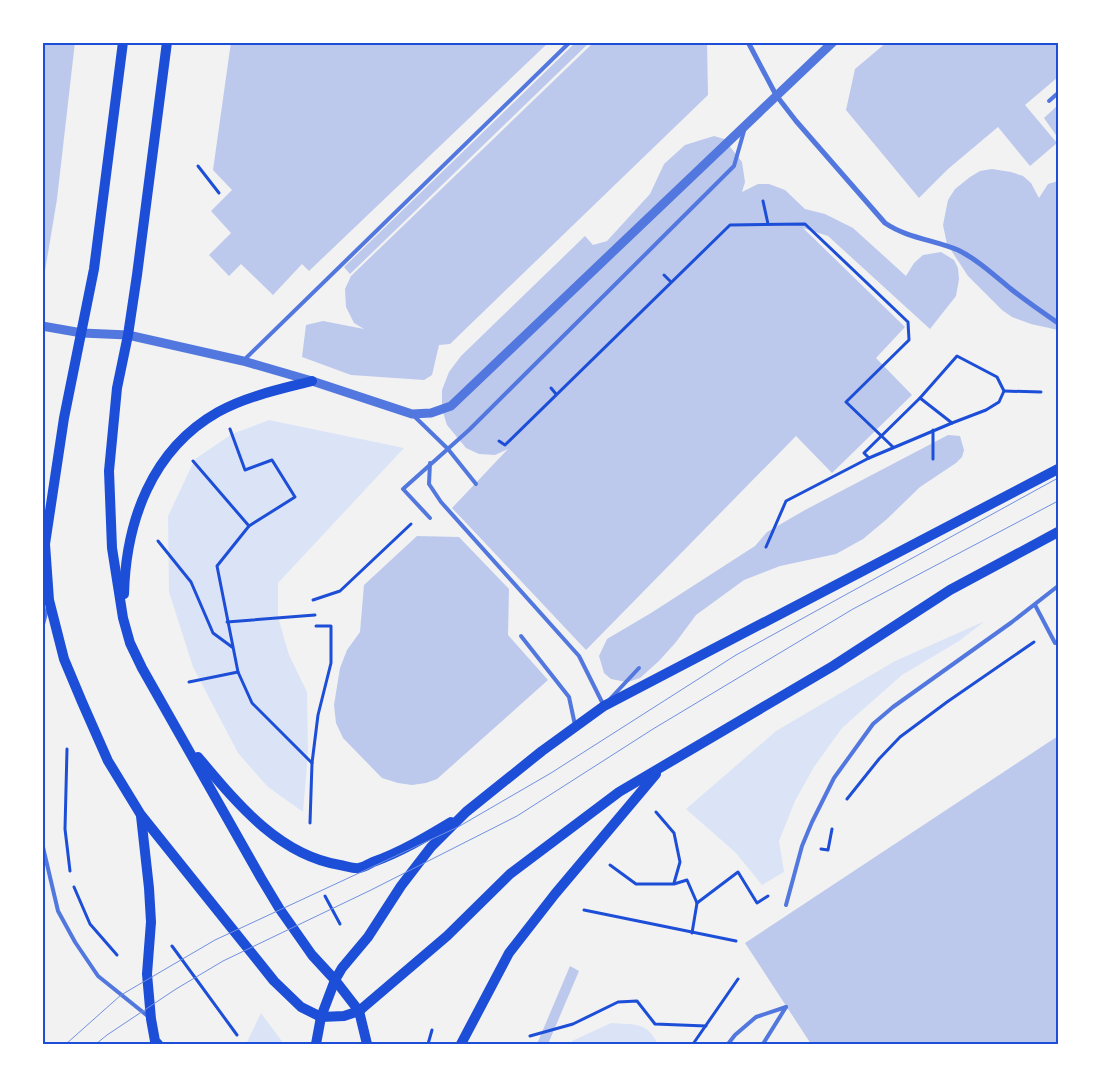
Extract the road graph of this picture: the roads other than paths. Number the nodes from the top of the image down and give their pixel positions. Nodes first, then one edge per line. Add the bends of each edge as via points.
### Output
1 (123, 42) edge
2 (167, 42) edge
3 (570, 42) edge
4 (748, 42) edge
5 (832, 42) edge
6 (558, 44) edge
7 (564, 48) junction
8 (1058, 93) edge
9 (776, 95) junction
10 (1050, 101) dead end
11 (746, 124) junction
12 (1058, 323) edge
13 (42, 326) edge
14 (82, 333) junction
15 (128, 335) junction
16 (244, 361) junction
17 (312, 381) junction
18 (412, 414) junction
19 (448, 449) junction
20 (430, 463) junction
21 (1058, 469) edge
22 (476, 484) dead end
23 (430, 518) dead end
24 (1058, 532) edge
25 (44, 544) edge
26 (1058, 586) edge
27 (49, 600) junction
28 (1035, 605) junction
29 (124, 618) junction
30 (42, 628) edge
31 (521, 636) dead end
32 (1055, 643) dead end
33 (639, 668) dead end
34 (604, 706) junction
35 (575, 727) junction
36 (181, 737) junction
37 (662, 767) junction
38 (466, 812) junction
39 (141, 815) junction
40 (42, 843) edge
41 (786, 905) dead end
42 (335, 980) junction
43 (358, 1011) junction
44 (321, 1017) junction
45 (151, 1019) junction
46 (154, 1043) edge
47 (316, 1044) edge
48 (367, 1044) edge
49 (461, 1044) edge
50 (728, 1044) edge
51 (763, 1044) edge

1 - 14 main road via 94,269
2 - 15 main road
3 - 7 lane
4 - 9 street
5 - 9 street
6 - 7 lane
7 - 16 lane
8 - 10 lane
9 - 11 street
9 - 12 street via 885,223 957,250 978,262
11 - 18 street via 451,406 432,413
11 - 19 lane via 734,166
13 - 14 street
14 - 15 street
14 - 25 main road
15 - 16 street
15 - 29 main road via 117,388 108,471 112,548
16 - 17 street
17 - 18 street
17 - 29 main road via 260,395 218,412 177,444 149,484 132,529 125,573
18 - 19 lane
19 - 20 lane
19 - 22 lane
20 - 23 lane via 403,488
20 - 34 lane via 428,484 579,656
21 - 34 main road
24 - 37 main road via 950,590 832,666
25 - 27 main road
26 - 28 lane
27 - 30 lane
27 - 39 main road via 64,659 82,702 108,761
28 - 32 lane
28 - 41 lane via 874,724 834,778 802,846
29 - 36 main road via 130,643
31 - 35 lane via 569,697
33 - 34 lane
34 - 35 main road
35 - 38 main road
36 - 38 main road via 259,824 291,847 328,863 359,868 419,841
36 - 42 main road via 279,908 312,955
37 - 43 main road via 619,792 510,874 434,948
37 - 49 main road via 509,953
38 - 42 main road via 425,854
39 - 44 main road via 274,982 302,1007
39 - 45 main road via 151,913 147,974
40 - 45 lane via 58,912 75,942 98,976
42 - 43 main road
42 - 44 main road
43 - 44 main road via 344,1016
43 - 48 main road
44 - 47 main road
45 - 46 main road
50 - 51 lane via 756,1017 786,1007

